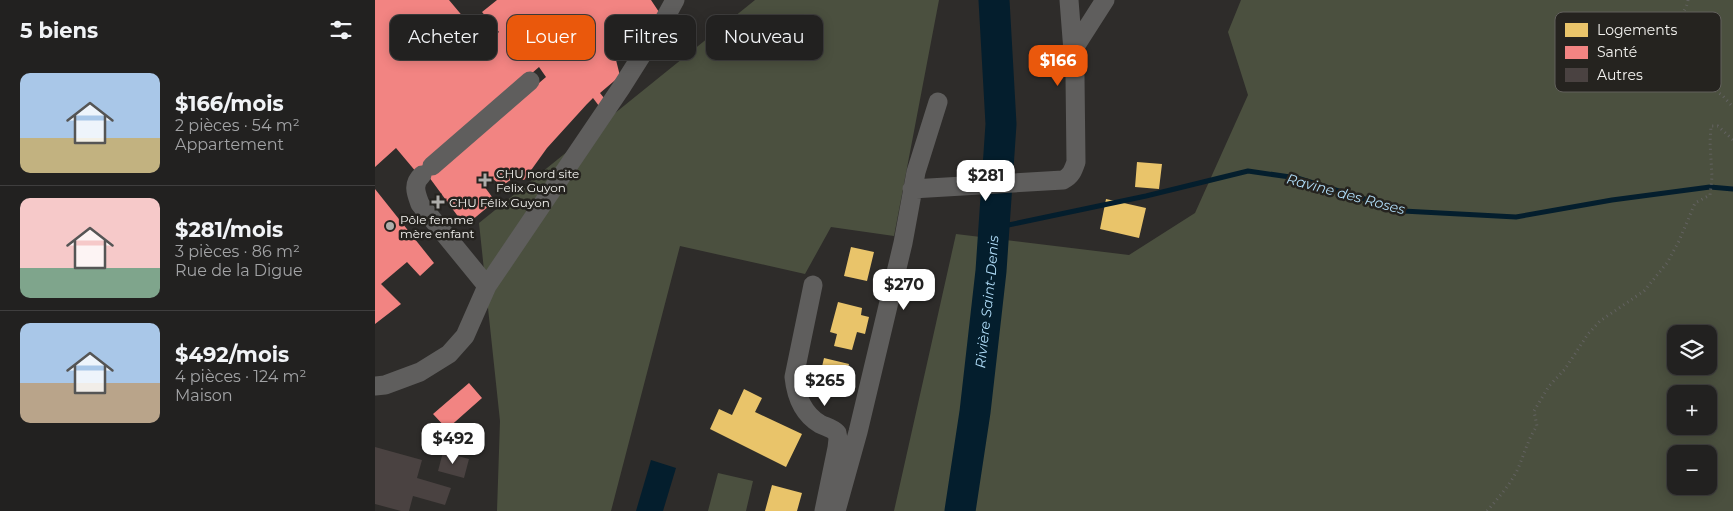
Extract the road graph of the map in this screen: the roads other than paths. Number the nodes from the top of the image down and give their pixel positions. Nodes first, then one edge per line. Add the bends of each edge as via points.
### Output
1 (675, 0) edge
2 (1069, 0) edge
3 (1105, 0) edge
4 (1073, 50) junction
5 (531, 81) dead end
6 (938, 102) dead end
7 (917, 189) junction
8 (813, 285) dead end
9 (487, 286) junction
10 (375, 386) edge
11 (824, 511) edge
12 (837, 511) edge

1 - 9 street via 621,88
2 - 4 street
3 - 4 street
4 - 7 street via 1076,162 1068,178
5 - 9 street via 417,180 415,188 420,204
6 - 7 street
7 - 12 street
8 - 11 street via 794,377 795,388 811,418 837,432 837,448
9 - 10 street via 465,336 449,354 420,372

